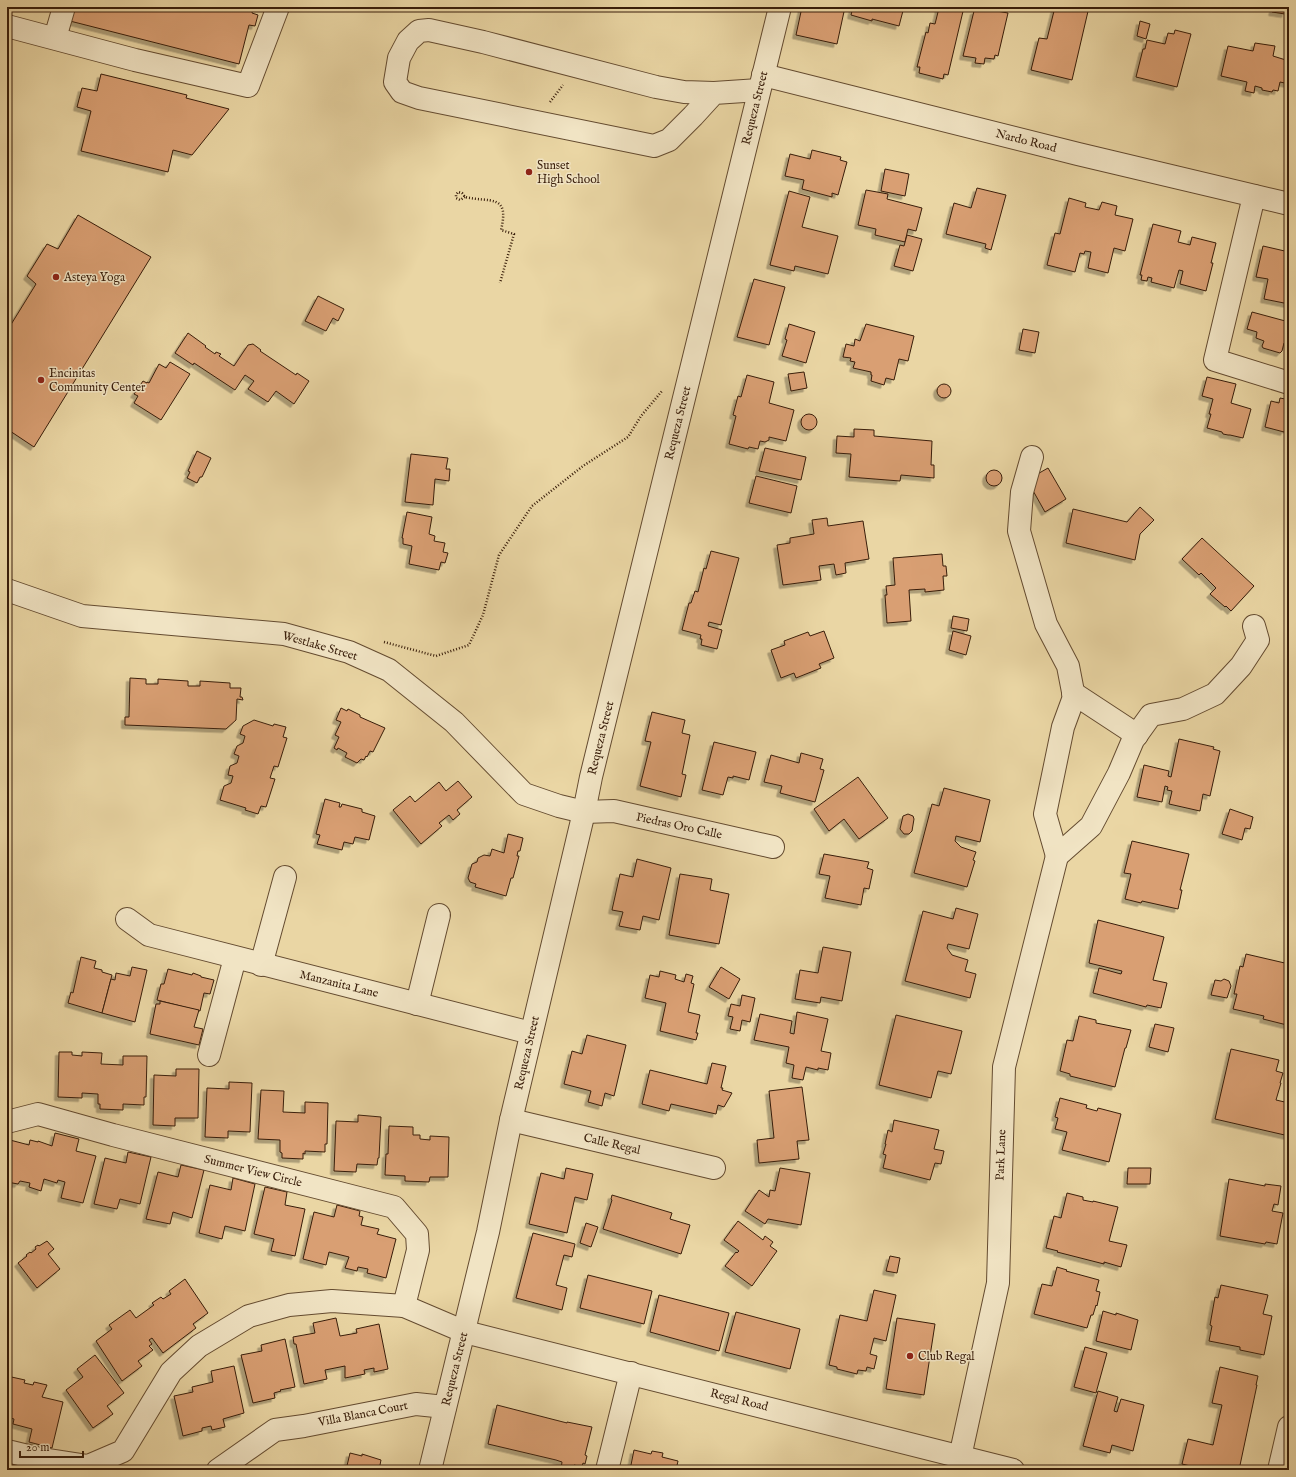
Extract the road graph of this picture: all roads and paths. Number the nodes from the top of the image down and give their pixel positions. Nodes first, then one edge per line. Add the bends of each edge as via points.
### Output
1 (64, 7) edge
2 (278, 7) edge
3 (780, 7) edge
4 (7, 26) edge
5 (54, 38) junction
6 (577, 67) junction
7 (761, 83) junction
8 (714, 93) junction
9 (535, 122) junction
10 (1254, 196) junction
11 (465, 197) dead end
12 (1289, 204) edge
13 (500, 283) dead end
14 (1289, 383) edge
15 (664, 385) dead end
16 (1032, 457) dead end
17 (7, 590) edge
18 (1254, 626) dead end
19 (379, 641) dead end
20 (1073, 693) junction
21 (1137, 735) junction
22 (584, 812) junction
23 (773, 847) dead end
24 (1058, 856) junction
25 (285, 877) dead end
26 (439, 915) dead end
27 (127, 919) dead end
28 (235, 958) junction
29 (261, 965) junction
30 (417, 1004) junction
31 (532, 1033) junction
32 (209, 1055) dead end
33 (511, 1120) junction
34 (7, 1122) edge
35 (714, 1168) dead end
36 (404, 1306) junction
37 (465, 1332) junction
38 (631, 1373) junction
39 (445, 1407) junction
40 (304, 1426) junction
41 (1289, 1427) edge
42 (7, 1451) edge
43 (960, 1464) edge
44 (218, 1470) edge
45 (239, 1470) edge
46 (430, 1470) edge
47 (607, 1470) edge
48 (1013, 1470) edge
49 (1279, 1470) edge

1 - 5 street
2 - 5 street via 248,86
3 - 7 street, Requeza Street
4 - 5 street
6 - 8 street, Nardo Road via 656,87 684,92
6 - 9 path
6 - 9 street, Nardo Road via 429,30 419,31 408,41 399,58 395,82 402,92 418,98
7 - 8 street, Nardo Road
7 - 10 street, Nardo Road
7 - 22 street, Requeza Street
8 - 9 street, Nardo Road via 669,140 654,146
10 - 12 street, Nardo Road
10 - 14 street via 1215,360
11 - 13 path via 495,201 500,205 504,215 500,230 514,234
15 - 19 path via 662,392 641,416 628,437 583,466 532,506 499,555 483,615 469,645 436,656
16 - 20 street via 1022,492 1019,531 1046,624 1068,666
17 - 22 street, Westlake Street via 82,616 284,634 349,652 389,670 454,722 524,794
18 - 21 street via 1258,640 1242,666 1215,694 1183,709 1151,715
20 - 21 street
20 - 24 street via 1074,697 1063,727 1046,814
21 - 24 street via 1091,826
22 - 23 street, Piedras Oro Calle via 614,811
22 - 31 street, Requeza Street
24 - 43 street, Park Lane via 1004,1067 998,1283
25 - 29 street
26 - 30 street
27 - 28 street, Manzanita Lane via 149,935
28 - 29 street, Manzanita Lane
28 - 32 street
29 - 30 street, Manzanita Lane
30 - 31 street, Manzanita Lane
31 - 33 street, Requeza Street
33 - 35 street, Calle Regal
33 - 37 street, Requeza Street
34 - 36 street, Summer View Circle via 38,1114 394,1207 417,1234 418,1250
36 - 37 street
36 - 42 street via 332,1301 289,1305 249,1316 199,1346 171,1372 123,1451 88,1466
37 - 38 street, Regal Road
37 - 39 street, Requeza Street
38 - 43 street, Regal Road
38 - 47 street
39 - 40 street, Villa Blanca Court via 416,1404
39 - 46 street, Requeza Street
40 - 44 street, Villa Blanca Court via 274,1430
40 - 45 street, Villa Blanca Court
41 - 49 street
43 - 48 street, Regal Road

